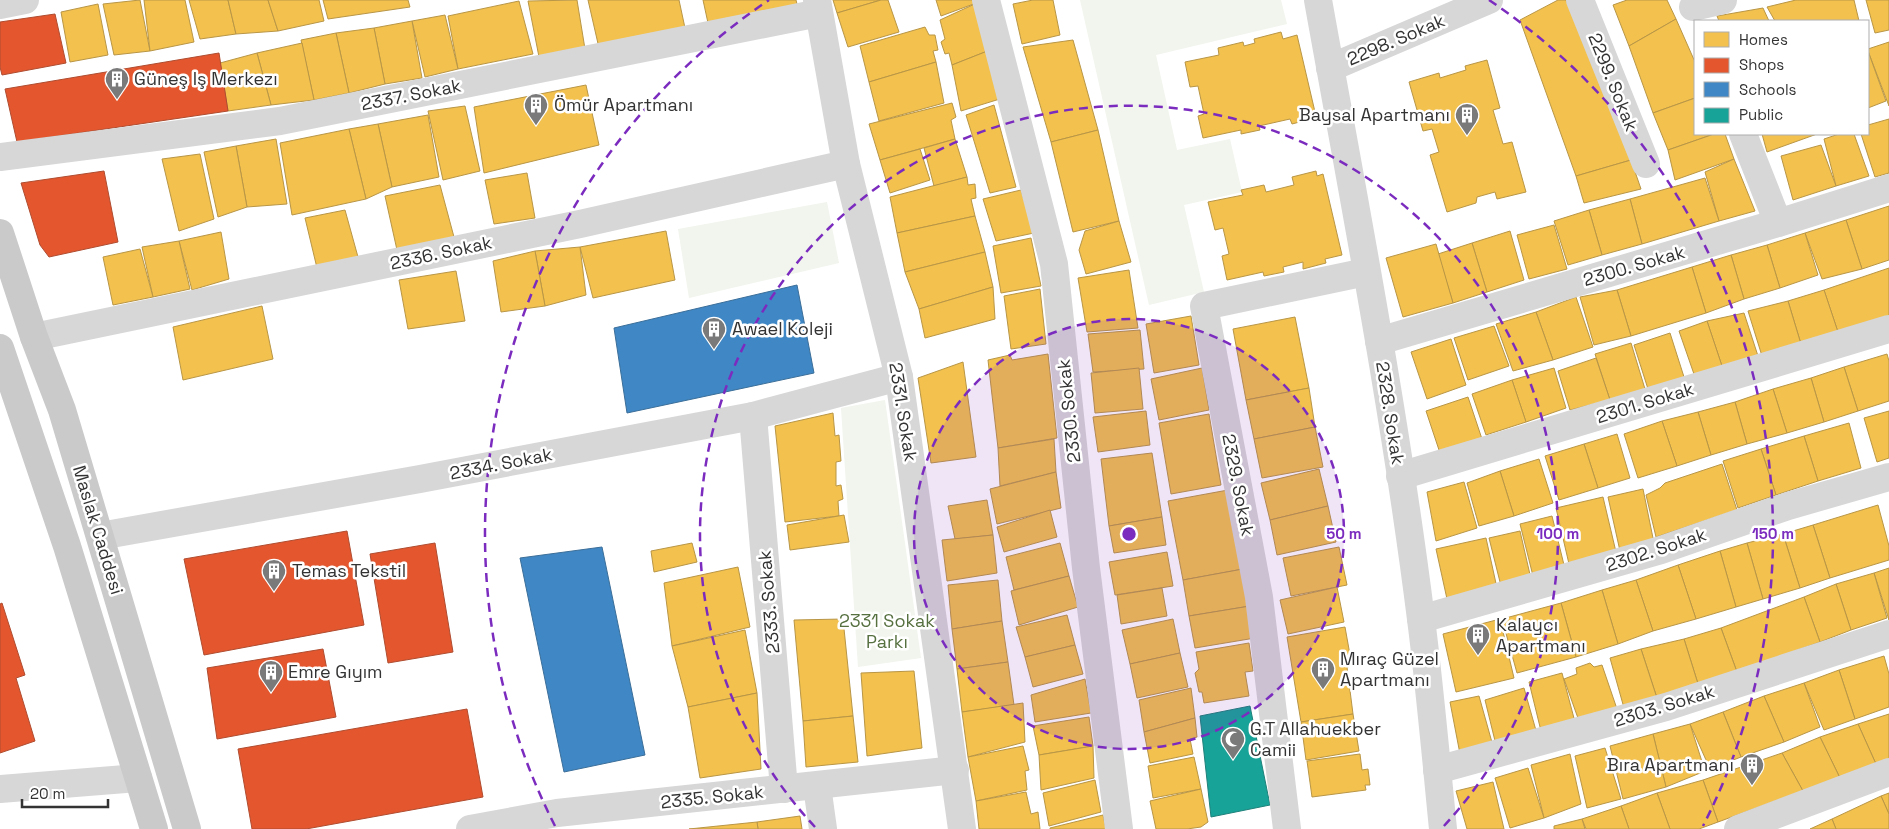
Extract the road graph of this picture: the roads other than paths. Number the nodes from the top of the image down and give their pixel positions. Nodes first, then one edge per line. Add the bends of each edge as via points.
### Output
1 (25, 0) edge
2 (986, 0) edge
3 (1318, 0) edge
4 (1489, 0) edge
5 (1580, 0) edge
6 (1723, 0) edge
7 (0, 5) edge
8 (818, 7) edge
9 (1693, 9) edge
10 (1330, 68) junction
11 (1743, 135) edge
12 (0, 157) edge
13 (846, 164) junction
14 (1646, 164) dead end
15 (1889, 188) edge
16 (1778, 223) junction
17 (0, 234) edge
18 (1366, 272) junction
19 (1889, 329) edge
20 (34, 337) junction
21 (1379, 340) junction
22 (0, 348) edge
23 (899, 377) junction
24 (753, 416) junction
25 (1400, 476) junction
26 (1889, 477) edge
27 (100, 536) junction
28 (1421, 619) junction
29 (1889, 634) edge
30 (955, 770) junction
31 (1437, 770) junction
32 (1889, 772) edge
33 (138, 778) junction
34 (817, 786) junction
35 (0, 789) edge
36 (784, 789) junction
37 (154, 829) edge
38 (187, 829) edge
39 (470, 829) edge
40 (823, 829) edge
41 (962, 829) edge
42 (1118, 829) edge
43 (1287, 829) edge
44 (1442, 829) edge
45 (1738, 829) edge

1 - 7 street
2 - 42 street, 2330. Sokak via 1054,264 1084,558
3 - 10 street, 2328. Sokak
4 - 10 street, 2298. Sokak
5 - 14 street, 2299. Sokak
6 - 9 street
8 - 12 street, 2337. Sokak via 280,121
8 - 13 street, 2331. Sokak
10 - 18 street, 2328. Sokak
11 - 16 street
13 - 20 street, 2336. Sokak via 580,224
13 - 23 street, 2331. Sokak
15 - 16 street, 2300. Sokak
16 - 21 street, 2300. Sokak
17 - 20 main road, Maslak Caddesi
18 - 21 street, 2328. Sokak
18 - 43 street, 2329. Sokak via 1204,306 1259,597
19 - 25 street, 2301. Sokak
20 - 27 main road, Maslak Caddesi via 62,410
21 - 25 street, 2328. Sokak
22 - 33 main road, Maslak Caddesi via 67,546
23 - 24 street, 2334. Sokak
23 - 30 street, 2331. Sokak
24 - 27 street, 2334. Sokak
24 - 36 street, 2333. Sokak
25 - 28 street, 2328. Sokak
26 - 28 street, 2302. Sokak via 1788,506 1661,550
27 - 38 main road, Maslak Caddesi
28 - 31 street, 2328. Sokak
29 - 31 street, 2303. Sokak via 1666,707
30 - 34 street, 2335. Sokak
30 - 41 street, 2331. Sokak
31 - 44 street, 2328. Sokak
32 - 45 street
33 - 35 street
33 - 37 main road, Maslak Caddesi
34 - 36 street, 2335. Sokak
34 - 40 street
36 - 39 street, 2335. Sokak via 557,813

